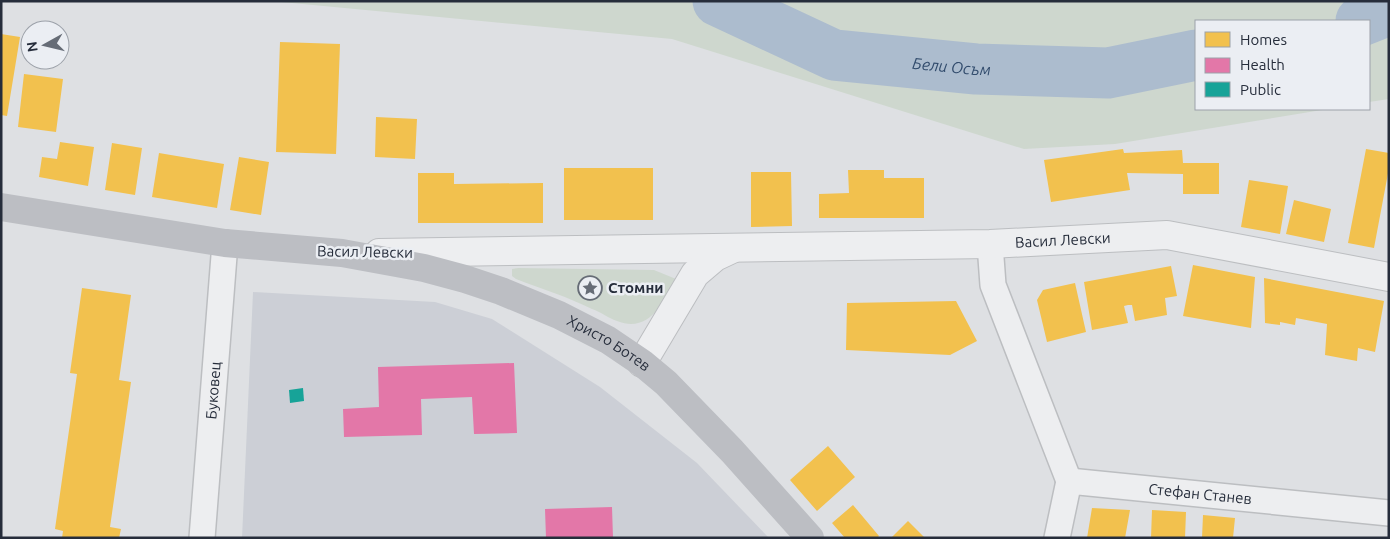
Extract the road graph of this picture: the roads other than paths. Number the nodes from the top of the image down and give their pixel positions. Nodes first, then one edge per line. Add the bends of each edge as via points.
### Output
1 (1, 207) edge
2 (225, 243) junction
3 (990, 244) junction
4 (732, 249) junction
5 (342, 253) junction
6 (1389, 277) edge
7 (642, 363) junction
8 (1069, 480) junction
9 (1389, 513) edge
10 (202, 538) edge
11 (810, 538) edge
12 (1057, 538) edge

1 - 2 main road, Васил Левски
2 - 5 main road, Васил Левски
2 - 10 street, Буковец
3 - 4 street, Васил Левски
3 - 6 street, Васил Левски via 1167,236
3 - 8 street via 993,285
4 - 5 street, Васил Левски
4 - 7 street, Васил Левски via 715,257 695,274
5 - 7 main road, Христо Ботев via 424,268 501,291 600,335
7 - 11 main road, Христо Ботев via 732,451
8 - 9 street, Стефан Станев
8 - 12 street

